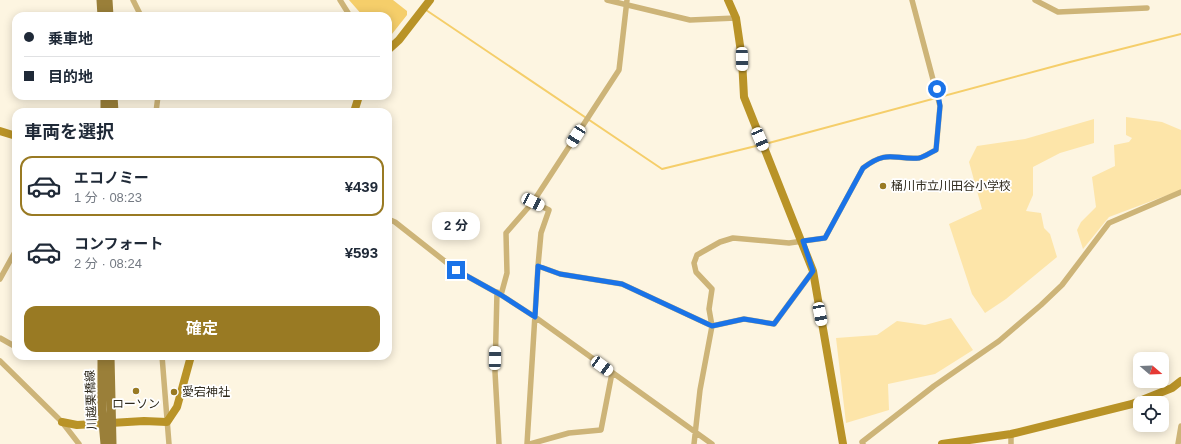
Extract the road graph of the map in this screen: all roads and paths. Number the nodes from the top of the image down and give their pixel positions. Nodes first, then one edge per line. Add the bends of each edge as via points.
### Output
1 (101, 0) edge
2 (108, 0) edge
3 (133, 0) edge
4 (340, 0) edge
5 (430, 0) edge
6 (607, 0) edge
7 (728, 0) edge
8 (912, 0) edge
9 (1035, 0) edge
10 (626, 2) edge
11 (1147, 8) dead end
12 (102, 12) edge
13 (109, 12) edge
14 (139, 12) edge
15 (348, 12) edge
16 (736, 18) junction
17 (392, 46) edge
18 (0, 131) edge
19 (12, 135) edge
20 (1181, 192) edge
21 (533, 202) junction
22 (392, 221) edge
23 (803, 241) junction
24 (12, 257) edge
25 (538, 266) junction
26 (813, 271) junction
27 (0, 279) edge
28 (499, 294) junction
29 (535, 317) junction
30 (712, 326) junction
31 (0, 338) edge
32 (12, 345) edge
33 (102, 360) edge
34 (110, 360) edge
35 (162, 360) edge
36 (190, 360) edge
37 (0, 361) edge
38 (612, 373) junction
39 (1181, 381) edge
40 (62, 422) junction
41 (167, 422) junction
42 (107, 424) junction
43 (1181, 426) edge
44 (696, 432) junction
45 (1011, 434) junction
46 (547, 442) edge
47 (79, 444) edge
48 (105, 444) edge
49 (112, 444) edge
50 (169, 444) edge
51 (498, 444) edge
52 (527, 444) edge
53 (530, 444) edge
54 (694, 444) edge
55 (712, 444) edge
56 (843, 444) edge
57 (863, 444) edge
58 (942, 444) edge
59 (1011, 444) edge
60 (1178, 444) edge

1 - 12 main road
2 - 13 main road
3 - 14 street
4 - 15 street
5 - 17 street
6 - 10 street
7 - 16 street
8 - 23 street via 940,106 936,150 920,158 890,155 871,162 863,168 825,238
9 - 11 street via 1058,12
10 - 16 street via 690,20
10 - 21 street via 619,70
16 - 23 street via 744,96
18 - 19 street
20 - 57 street via 1109,223 1062,285 1041,305 999,341 934,386 862,442
21 - 25 street via 549,210 541,233
21 - 28 street via 506,233 507,273
22 - 28 street via 456,270
23 - 26 street
23 - 30 street via 789,243 733,238 720,242 698,255 694,263 696,272 712,289 709,308
24 - 27 street
25 - 29 street
25 - 30 street via 560,274 622,284
26 - 30 street via 774,324 744,319
26 - 56 street
28 - 29 street
28 - 51 street via 495,372
29 - 38 street
29 - 52 street
30 - 44 street via 700,390
31 - 32 street
33 - 42 main road, 川越栗橋線
34 - 42 main road, 川越栗橋線
35 - 41 street
36 - 41 street via 177,407
37 - 40 street
38 - 44 street
38 - 46 street via 601,430 569,433
39 - 45 street via 1172,388 1132,404
40 - 42 street via 73,425
40 - 47 street
41 - 42 street
41 - 50 street
42 - 48 main road, 川越栗橋線
42 - 49 main road, 川越栗橋線
43 - 60 street
44 - 54 street
44 - 55 street
45 - 58 street
45 - 59 street
46 - 53 street

